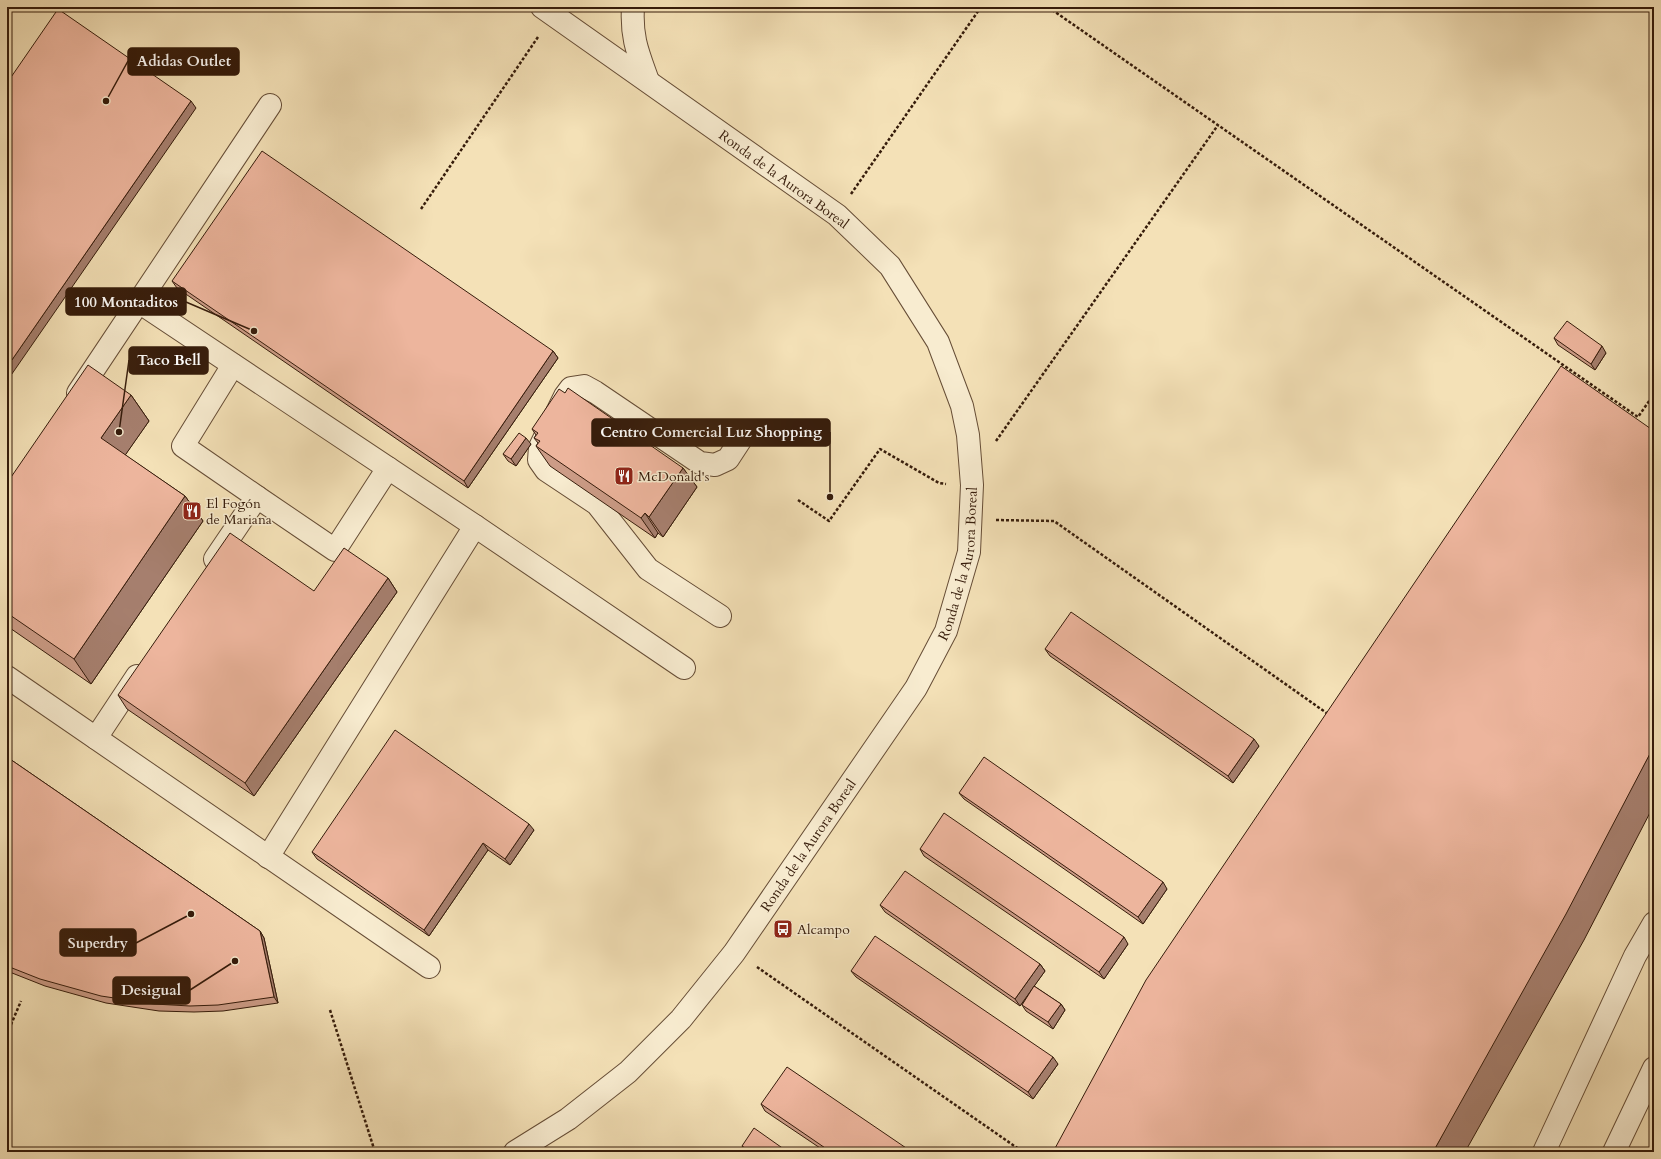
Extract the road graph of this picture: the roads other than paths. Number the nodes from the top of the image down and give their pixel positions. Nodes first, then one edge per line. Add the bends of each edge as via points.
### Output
1 (542, 7) edge
2 (633, 7) edge
3 (648, 81) junction
4 (270, 105) dead end
5 (138, 302) junction
6 (233, 365) junction
7 (68, 408) edge
8 (745, 433) dead end
9 (388, 468) junction
10 (257, 497) junction
11 (475, 526) junction
12 (205, 575) edge
13 (720, 616) dead end
14 (148, 660) edge
15 (684, 668) dead end
16 (7, 677) edge
17 (96, 738) junction
18 (268, 856) junction
19 (1654, 924) edge
20 (429, 968) dead end
21 (1654, 1068) edge
22 (515, 1152) edge
23 (1544, 1152) edge
24 (1614, 1152) edge

1 - 3 street, Ronda de la Aurora Boreal
2 - 3 street via 634,44
3 - 22 street, Ronda de la Aurora Boreal via 837,215 890,266 938,342 962,406 968,435 972,485 969,552 946,631 916,688 734,953 681,1019 628,1072 568,1119
4 - 5 street
5 - 6 street
5 - 7 street
6 - 9 street
6 - 10 street via 183,446
8 - 13 street via 728,459 715,465 700,463 584,386 571,388 565,396 540,447 539,460 546,470 597,504 648,569
9 - 10 street via 336,550
9 - 11 street
10 - 12 street
11 - 15 street
11 - 18 street
14 - 17 street
16 - 17 street
17 - 18 street
18 - 20 street
19 - 23 street via 1635,956
21 - 24 street

